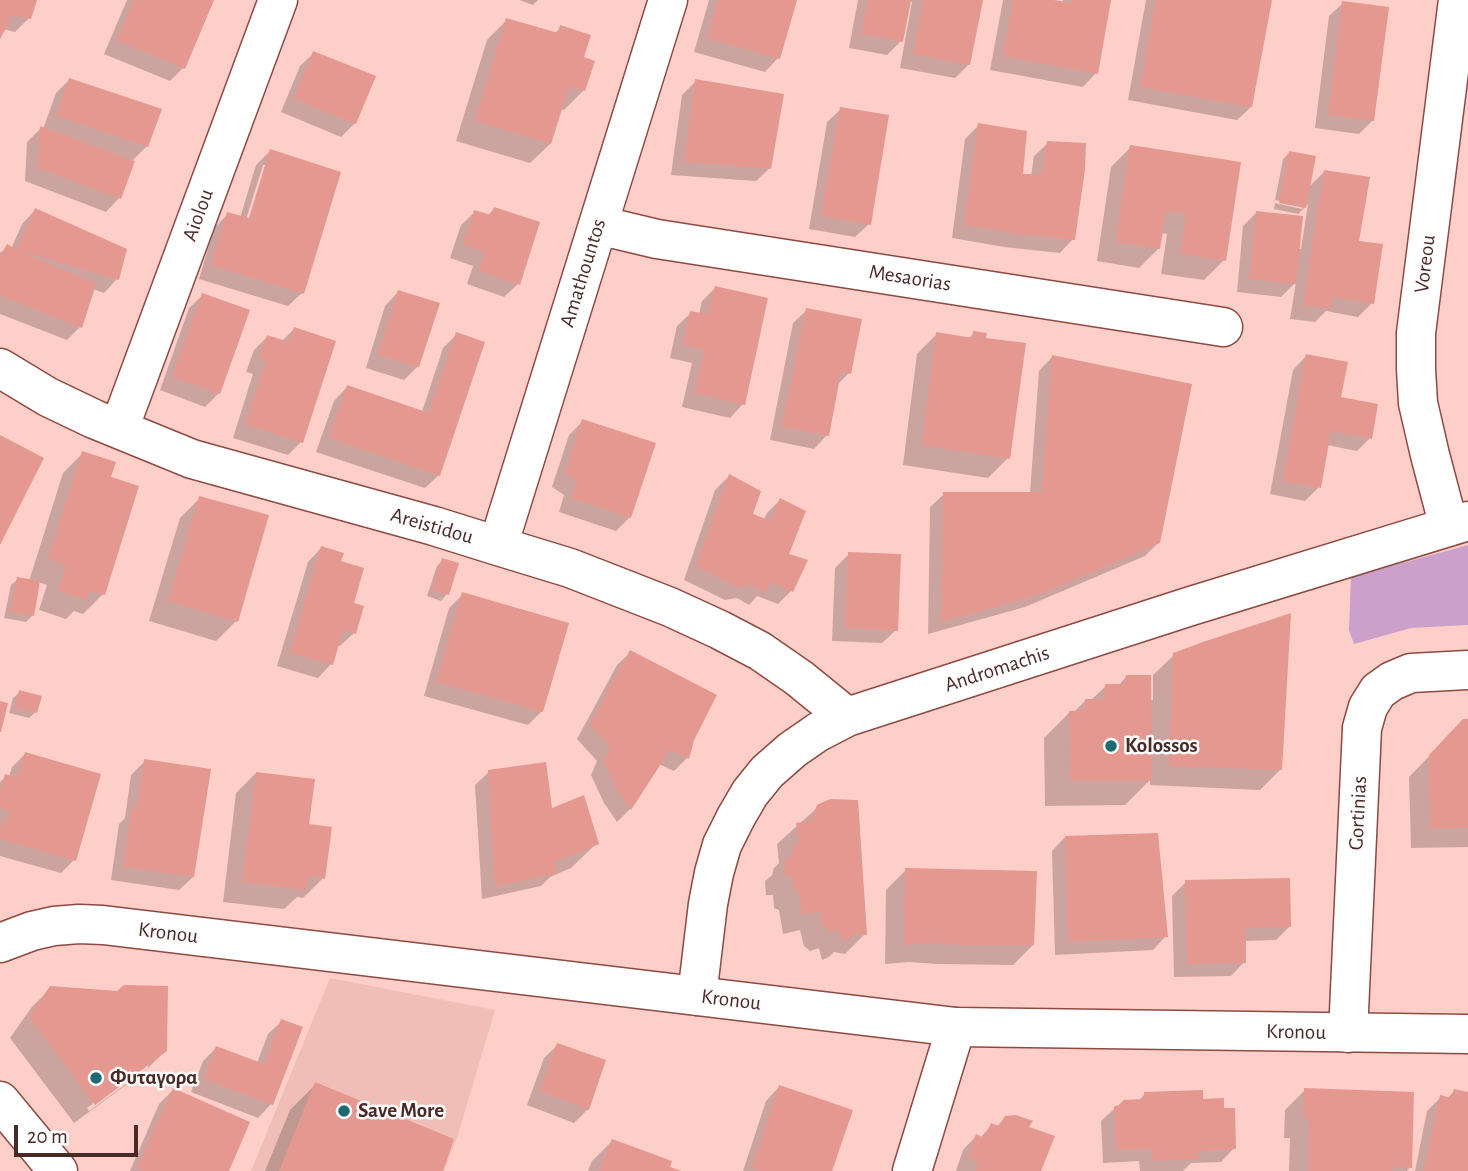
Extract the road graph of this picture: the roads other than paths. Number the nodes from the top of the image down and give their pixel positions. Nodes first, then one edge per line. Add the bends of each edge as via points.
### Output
1 (278, 0) edge
2 (668, 0) edge
3 (1458, 0) edge
4 (598, 225) junction
5 (1223, 327) dead end
6 (0, 368) edge
7 (119, 429) junction
8 (1459, 524) edge
9 (498, 545) junction
10 (1468, 670) edge
11 (848, 717) junction
12 (0, 943) edge
13 (697, 996) junction
14 (956, 1027) junction
15 (1348, 1033) junction
16 (1468, 1034) edge
17 (0, 1101) edge
18 (58, 1171) edge
19 (912, 1171) edge

1 - 7 street, Aiolou
2 - 4 street, Amathountos
3 - 8 street, Voreou via 1416,333 1416,369 1430,455
4 - 5 street, Mesaorias via 671,241
4 - 9 street, Amathountos
6 - 7 street, Areistidou via 48,397
7 - 9 street, Areistidou via 192,459
8 - 11 street, Andromachis
9 - 11 street, Areistidou via 593,577 720,630 760,651
10 - 15 street, Gortinias via 1412,673 1378,691 1368,707 1362,728
11 - 13 street, Andromachis via 818,732 767,772 736,817 722,845 712,883
12 - 13 street, Kronou via 54,926 103,925
13 - 14 street, Kronou
14 - 15 street, Kronou
14 - 19 street
15 - 16 street, Kronou
17 - 18 street

